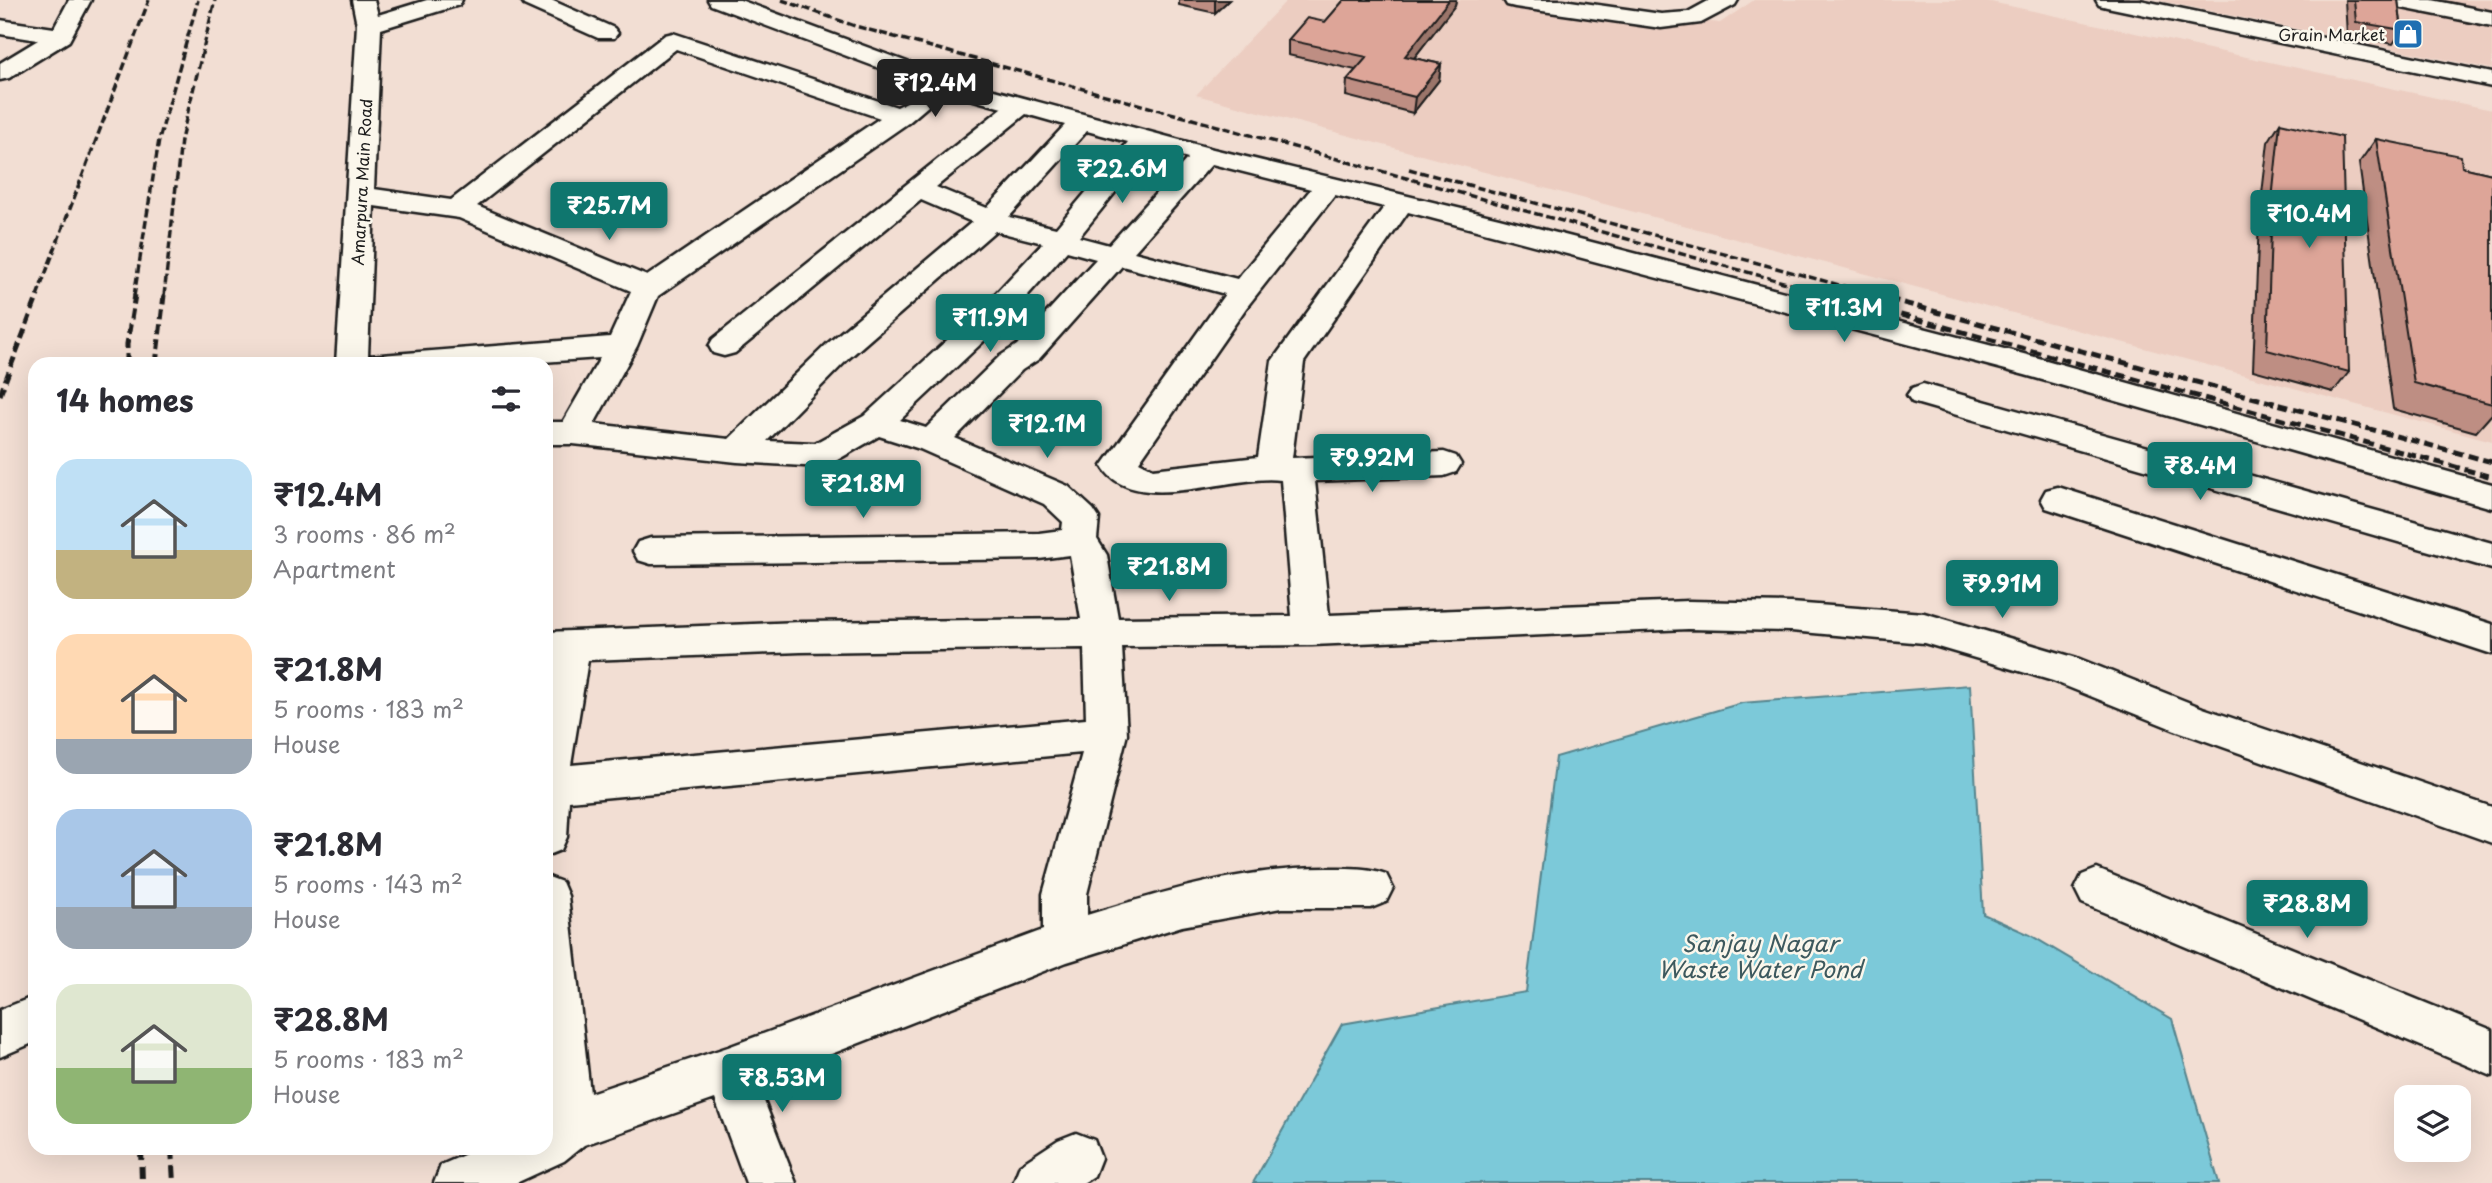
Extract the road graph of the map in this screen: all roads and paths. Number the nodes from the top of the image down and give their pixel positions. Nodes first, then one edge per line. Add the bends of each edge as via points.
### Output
1 (80, 0) edge
2 (450, 0) edge
3 (533, 0) edge
4 (1515, 0) edge
5 (1602, 0) edge
6 (1727, 0) edge
7 (2107, 0) edge
8 (2398, 0) edge
9 (730, 4) edge
10 (366, 13) edge
11 (1693, 18) junction
12 (2492, 19) edge
13 (0, 27) edge
14 (606, 33) dead end
15 (61, 36) junction
16 (673, 40) junction
17 (0, 73) edge
18 (2492, 80) edge
19 (944, 84) junction
20 (1021, 105) junction
21 (899, 118) junction
22 (1082, 121) junction
23 (1145, 138) junction
24 (1206, 155) junction
25 (1329, 185) junction
26 (916, 190) junction
27 (360, 196) junction
28 (1401, 202) junction
29 (456, 209) junction
30 (990, 220) junction
31 (1061, 242) junction
32 (1114, 257) junction
33 (647, 290) junction
34 (1244, 290) junction
35 (622, 345) junction
36 (724, 346) dead end
37 (352, 357) edge
38 (467, 357) edge
39 (1923, 395) dead end
40 (876, 424) junction
41 (559, 433) edge
42 (932, 441) junction
43 (737, 451) junction
44 (1444, 464) dead end
45 (1285, 469) junction
46 (2492, 496) edge
47 (2058, 499) dead end
48 (1079, 541) junction
49 (651, 551) dead end
50 (2492, 556) edge
51 (1312, 630) junction
52 (1102, 634) junction
53 (2492, 639) edge
54 (559, 647) edge
55 (553, 724) edge
56 (1107, 734) junction
57 (553, 785) edge
58 (2492, 825) edge
59 (1371, 888) dead end
60 (2097, 889) dead end
61 (1065, 942) junction
62 (28, 1021) edge
63 (0, 1034) edge
64 (2492, 1053) edge
65 (727, 1071) junction
66 (553, 1138) edge
67 (518, 1155) edge
68 (459, 1183) edge
69 (771, 1183) edge

1 - 15 street
2 - 10 street
3 - 14 street
4 - 11 street via 1646,20
5 - 11 street
6 - 11 street
7 - 18 street
8 - 12 street
9 - 16 street
9 - 19 street
10 - 27 street, Amarpura Main Road
13 - 15 street
15 - 17 street
16 - 21 street
16 - 29 street
19 - 20 street
19 - 21 street
20 - 22 street
20 - 26 street
21 - 33 street
22 - 23 street
22 - 30 street
23 - 24 street
23 - 31 street
24 - 25 street
24 - 32 street
25 - 28 street
25 - 34 street
26 - 30 street
26 - 36 street
27 - 29 street
27 - 37 street, Amarpura Main Road
28 - 45 street via 1288,361 1279,413
28 - 46 street via 2035,367
29 - 33 street via 498,222 645,285
30 - 31 street via 1039,231
30 - 43 street via 838,351
31 - 32 street
31 - 40 street via 992,316
32 - 34 street
32 - 42 street via 1028,352
33 - 35 street
34 - 45 street via 1119,466 1149,481
35 - 38 street
35 - 41 street
39 - 50 street
40 - 42 street
40 - 43 street via 820,455
41 - 43 street
42 - 48 street via 1056,495 1081,518
44 - 45 street
45 - 51 street
47 - 53 street
48 - 49 street via 1039,546
48 - 52 street via 1089,555
51 - 52 street
51 - 58 street via 1688,615 1791,617 1924,628 2063,669 2189,719
52 - 54 street via 801,637
52 - 56 street
54 - 55 street
56 - 57 street
56 - 61 street via 1065,894
59 - 61 street via 1281,888 1182,906
60 - 64 street
61 - 65 street
62 - 63 street
65 - 66 street
65 - 69 street
67 - 68 street

